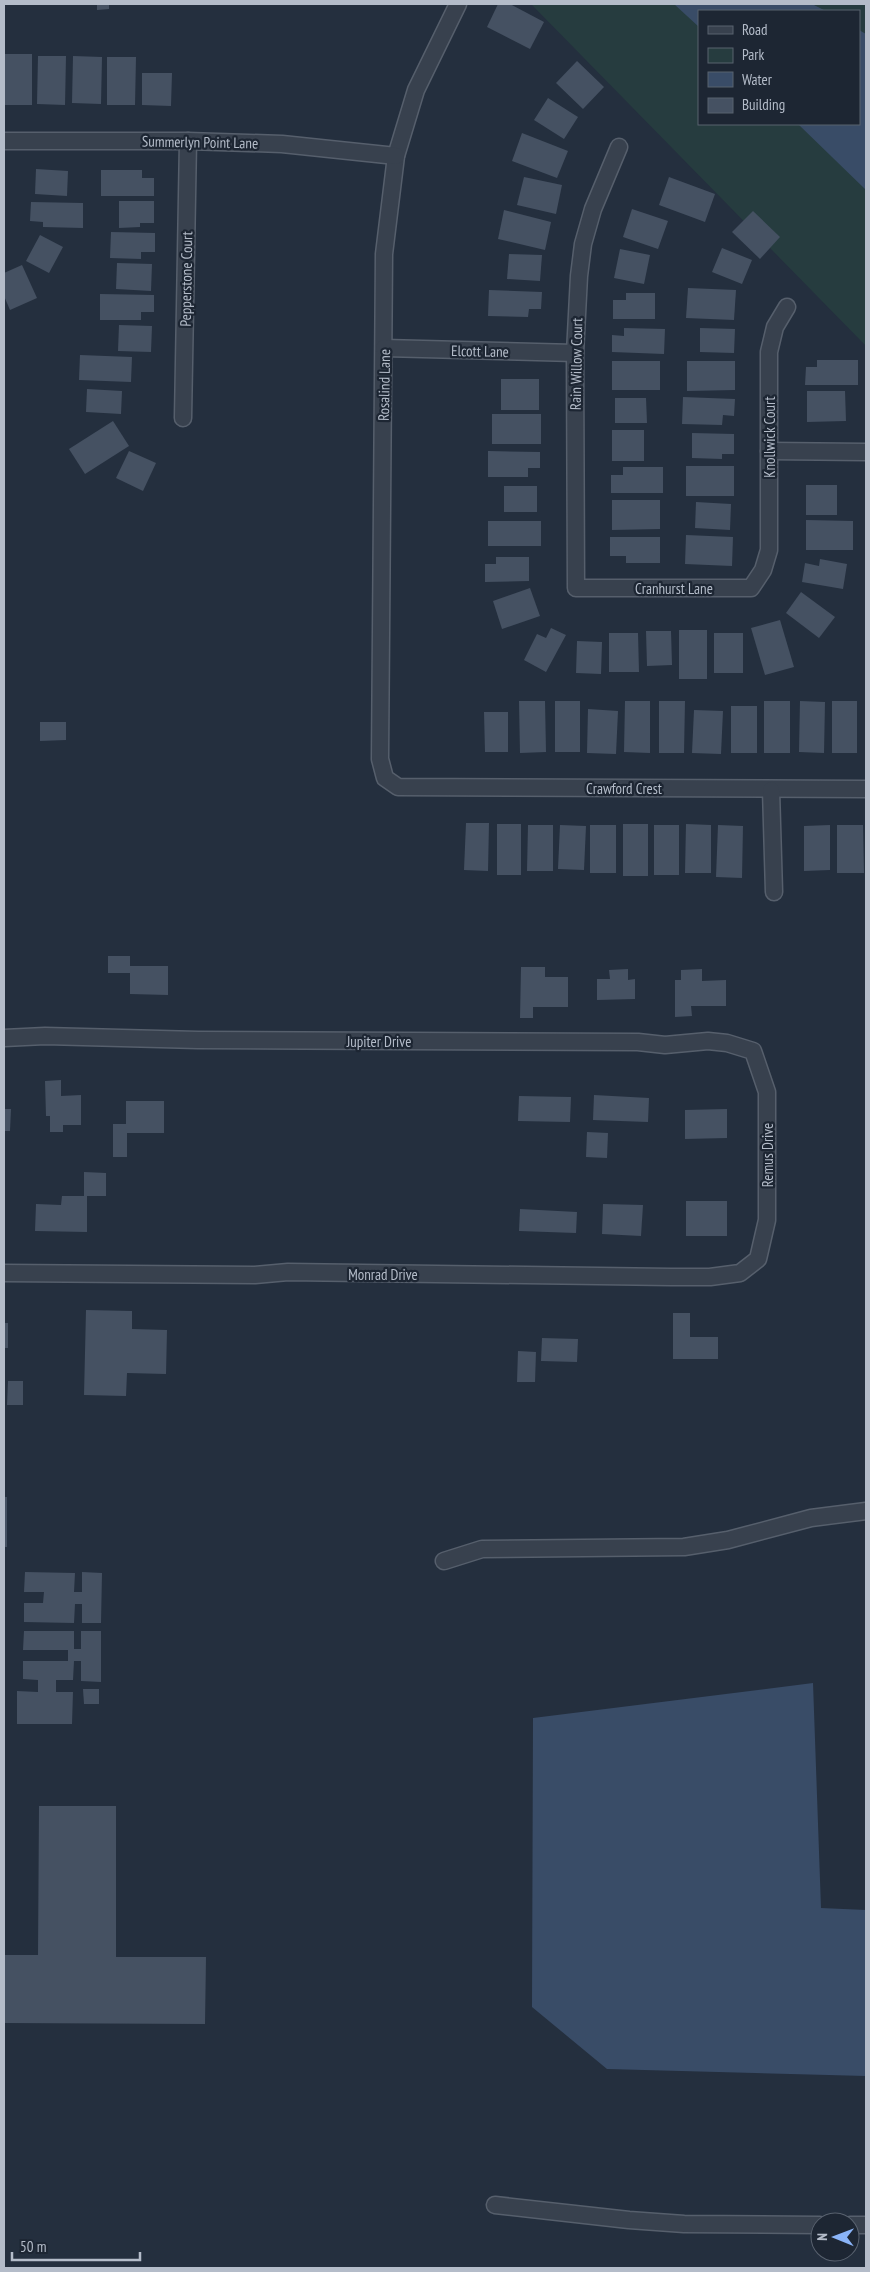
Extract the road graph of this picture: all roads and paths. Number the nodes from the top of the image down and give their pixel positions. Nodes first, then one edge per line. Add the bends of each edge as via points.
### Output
1 (458, 4) edge
2 (4, 141) edge
3 (188, 141) junction
4 (619, 148) dead end
5 (396, 156) junction
6 (787, 306) dead end
7 (384, 348) junction
8 (575, 353) junction
9 (183, 418) dead end
10 (769, 452) junction
11 (866, 452) edge
12 (763, 570) joint
13 (576, 588) joint
14 (385, 778) joint
15 (866, 789) edge
16 (771, 790) junction
17 (774, 892) dead end
18 (4, 1038) edge
19 (753, 1051) joint
20 (757, 1260) joint
21 (4, 1273) edge
22 (866, 1511) edge
23 (444, 1561) dead end
24 (495, 2205) dead end
25 (810, 2225) edge

1 - 5 street, Rosalind Lane via 416,90
2 - 3 street, Summerlyn Point Lane
3 - 5 street, Summerlyn Point Lane via 282,144
3 - 9 street, Pepperstone Court
4 - 8 street, Rain Willow Court via 593,209 583,244
5 - 7 street, Rosalind Lane via 384,254
6 - 10 street, Knollwick Court via 775,326 770,352
7 - 8 street, Elcott Lane
7 - 14 street, Rosalind Lane via 380,759
8 - 13 street, Rain Willow Court
10 - 11 street
10 - 12 street, Knollwick Court via 769,550
12 - 13 street, Cranhurst Lane via 751,588
14 - 16 street, Crawford Crest via 398,787
15 - 16 street, Crawford Crest
16 - 17 street
18 - 19 street, Jupiter Drive via 628,1042 665,1045 708,1041
19 - 20 street, Remus Drive via 767,1092 767,1220
20 - 21 street, Monrad Drive via 740,1273 710,1277 288,1272 255,1275
22 - 23 street via 811,1518 728,1540 684,1547 482,1549
24 - 25 street via 684,2224

